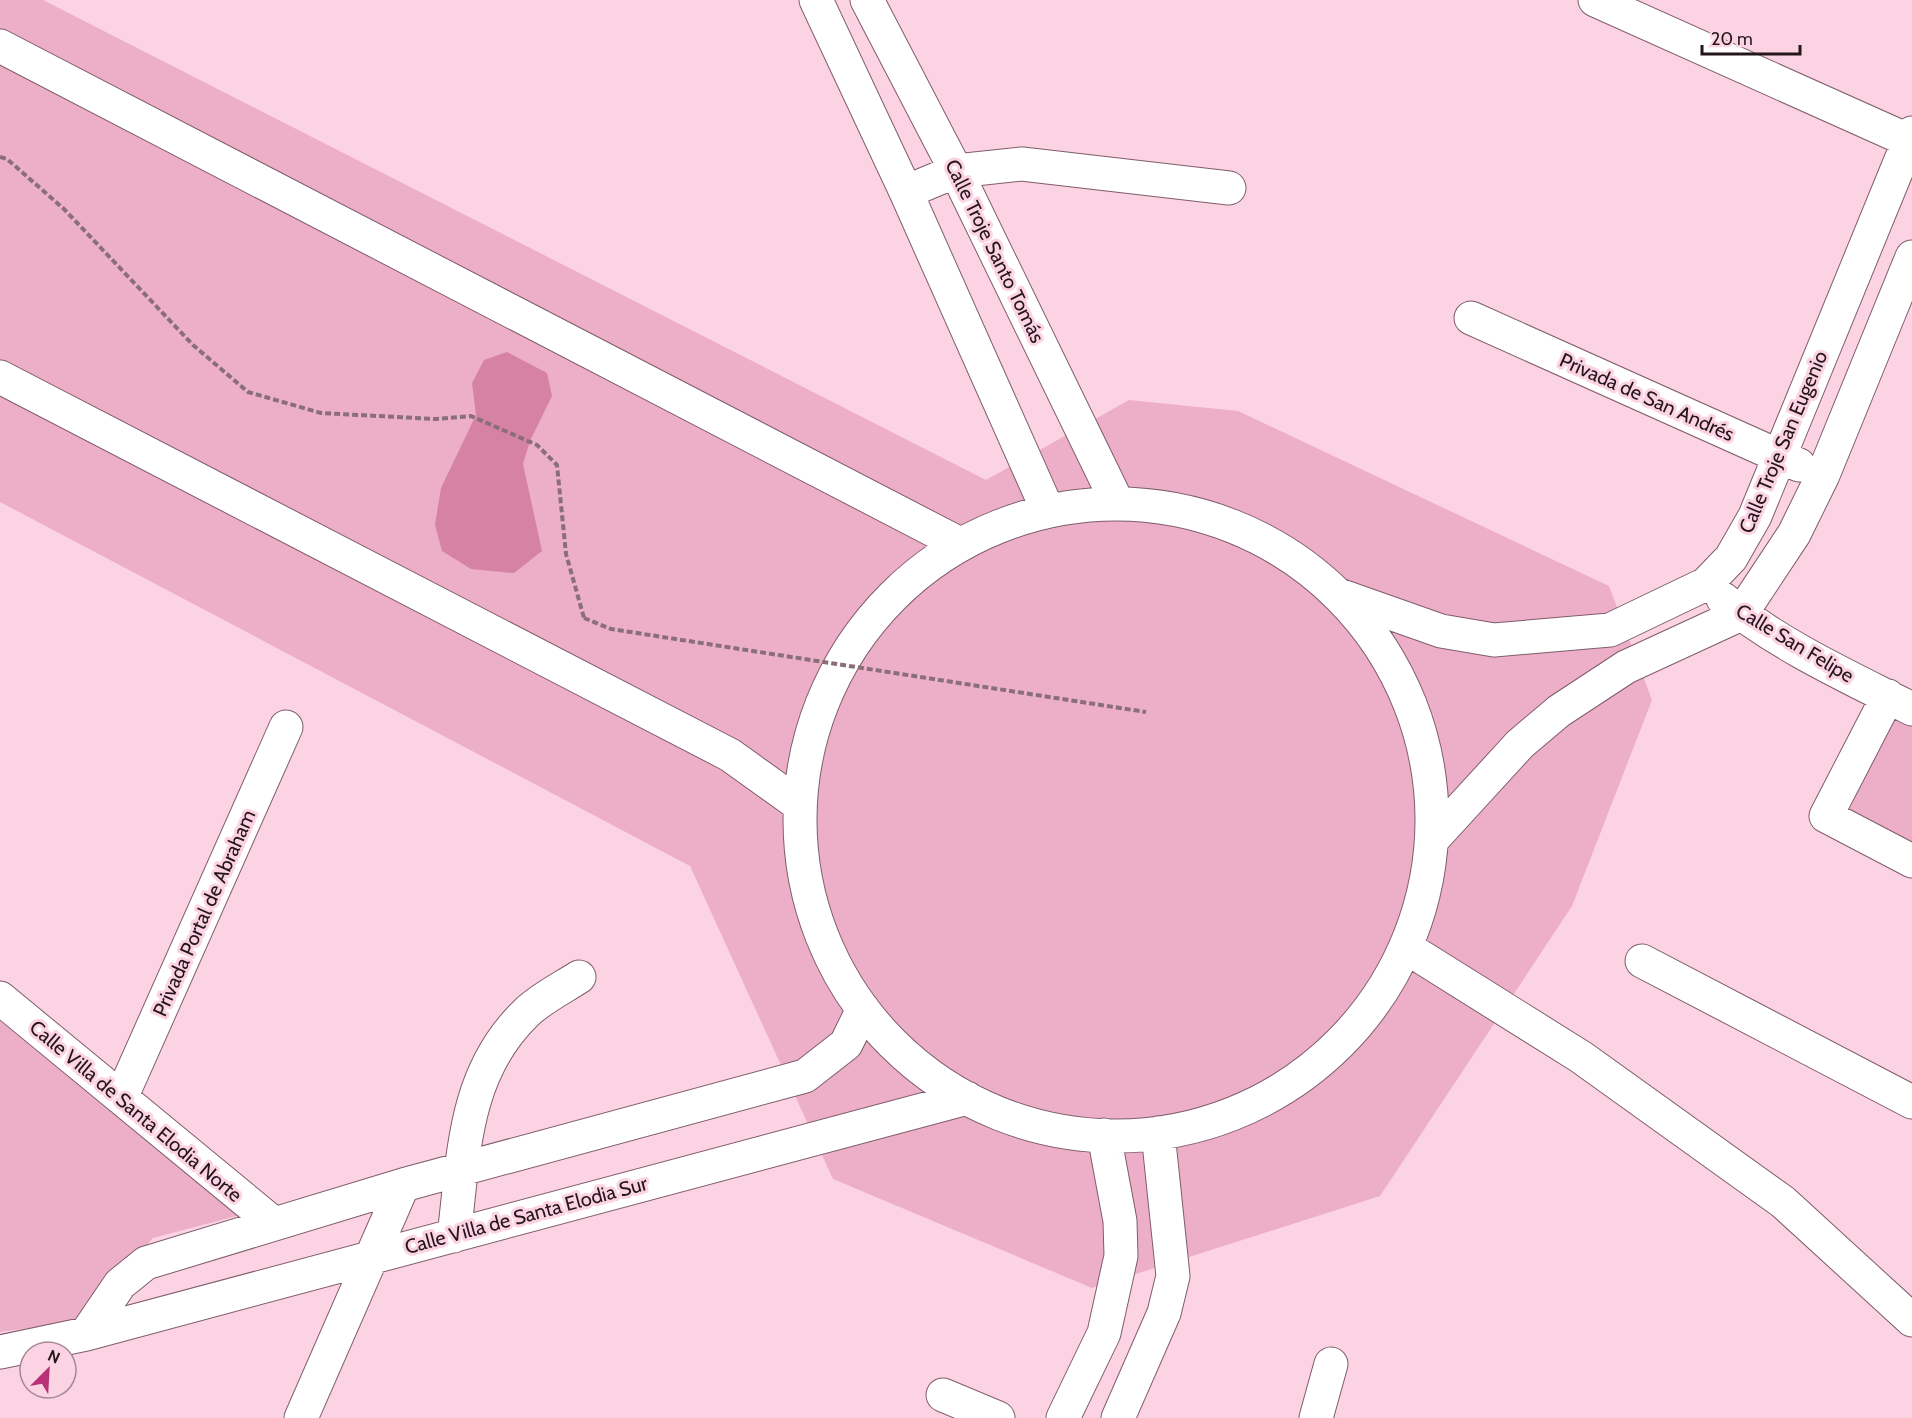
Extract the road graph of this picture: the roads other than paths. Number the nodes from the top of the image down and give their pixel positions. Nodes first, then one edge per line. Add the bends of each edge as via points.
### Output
1 (816, 0) edge
2 (867, 0) edge
3 (1595, 0) edge
4 (0, 46) edge
5 (1911, 139) edge
6 (956, 171) junction
7 (1229, 188) dead end
8 (906, 192) junction
9 (1912, 257) edge
10 (1471, 318) dead end
11 (0, 377) edge
12 (1780, 458) junction
13 (1822, 475) junction
14 (1118, 504) junction
15 (1048, 511) junction
16 (960, 544) junction
17 (1706, 584) junction
18 (1337, 594) junction
19 (1741, 614) junction
20 (1610, 630) junction
21 (1626, 667) junction
22 (1900, 703) edge
23 (286, 727) dead end
24 (797, 803) junction
25 (1432, 840) junction
26 (1912, 861) edge
27 (1407, 948) junction
28 (1642, 961) dead end
29 (579, 977) dead end
30 (0, 998) edge
31 (863, 1009) junction
32 (121, 1098) junction
33 (967, 1098) junction
34 (1912, 1102) edge
35 (1158, 1133) junction
36 (1104, 1135) junction
37 (462, 1169) junction
38 (403, 1185) junction
39 (273, 1223) junction
40 (453, 1236) junction
41 (373, 1256) junction
42 (1912, 1320) edge
43 (86, 1334) junction
44 (0, 1352) edge
45 (1330, 1364) dead end
46 (943, 1395) dead end
47 (310, 1414) edge
48 (998, 1418) edge
49 (1063, 1418) edge
50 (1118, 1418) edge
51 (1316, 1418) edge

1 - 8 street
2 - 6 street, Calle Troje Santo Tomás
3 - 5 street
4 - 16 street
5 - 12 street, Calle Troje San Eugenio
6 - 7 street via 1022,165
6 - 8 street
6 - 14 street, Calle Troje Santo Tomás
8 - 15 street
9 - 13 street
10 - 12 street, Privada de San Andrés
11 - 24 street via 730,755
12 - 13 street, Privada de San Andrés
12 - 17 street, Calle Troje San Eugenio via 1755,516 1731,558
13 - 19 street via 1794,534
14 - 15 street
14 - 18 street via 1179,510 1236,528 1290,556
15 - 16 street via 1002,524
16 - 24 street via 918,572 882,605 852,644 828,686 811,732
17 - 19 street, Calle San Felipe
17 - 20 street, Calle Troje San Eugenio
18 - 20 street, Calle Troje San Eugenio via 1441,631 1494,640
18 - 25 street via 1372,636 1400,682 1420,733 1431,786
19 - 21 street
19 - 22 street, Calle San Felipe
20 - 21 street
21 - 25 street via 1558,711 1520,744
22 - 26 street, Calle San Felipe via 1826,816
23 - 32 street, Privada Portal de Abraham
24 - 31 street via 810,900 831,957
25 - 27 street via 1422,902
27 - 35 street via 1374,1004 1340,1044 1301,1077 1257,1103 1209,1122
27 - 42 street via 1581,1057 1783,1202
28 - 34 street
29 - 37 street via 527,1011 503,1038 485,1069 470,1110
30 - 32 street, Calle Villa de Santa Elodia Norte
31 - 33 street via 893,1044
31 - 37 street via 846,1044 805,1076
32 - 39 street, Calle Villa de Santa Elodia Norte
33 - 36 street via 1034,1124
33 - 40 street, Calle Villa de Santa Elodia Sur
35 - 36 street
35 - 50 street via 1173,1276 1164,1313
36 - 49 street via 1120,1221 1121,1256 1104,1333
37 - 38 street
37 - 40 street
38 - 39 street
38 - 41 street
39 - 43 street via 146,1263 120,1284
40 - 41 street, Calle Villa de Santa Elodia Sur
41 - 43 street, Calle Villa de Santa Elodia Sur
41 - 47 street
43 - 44 street, Calle Villa de Santa Elodia Sur
45 - 51 street
46 - 48 street

